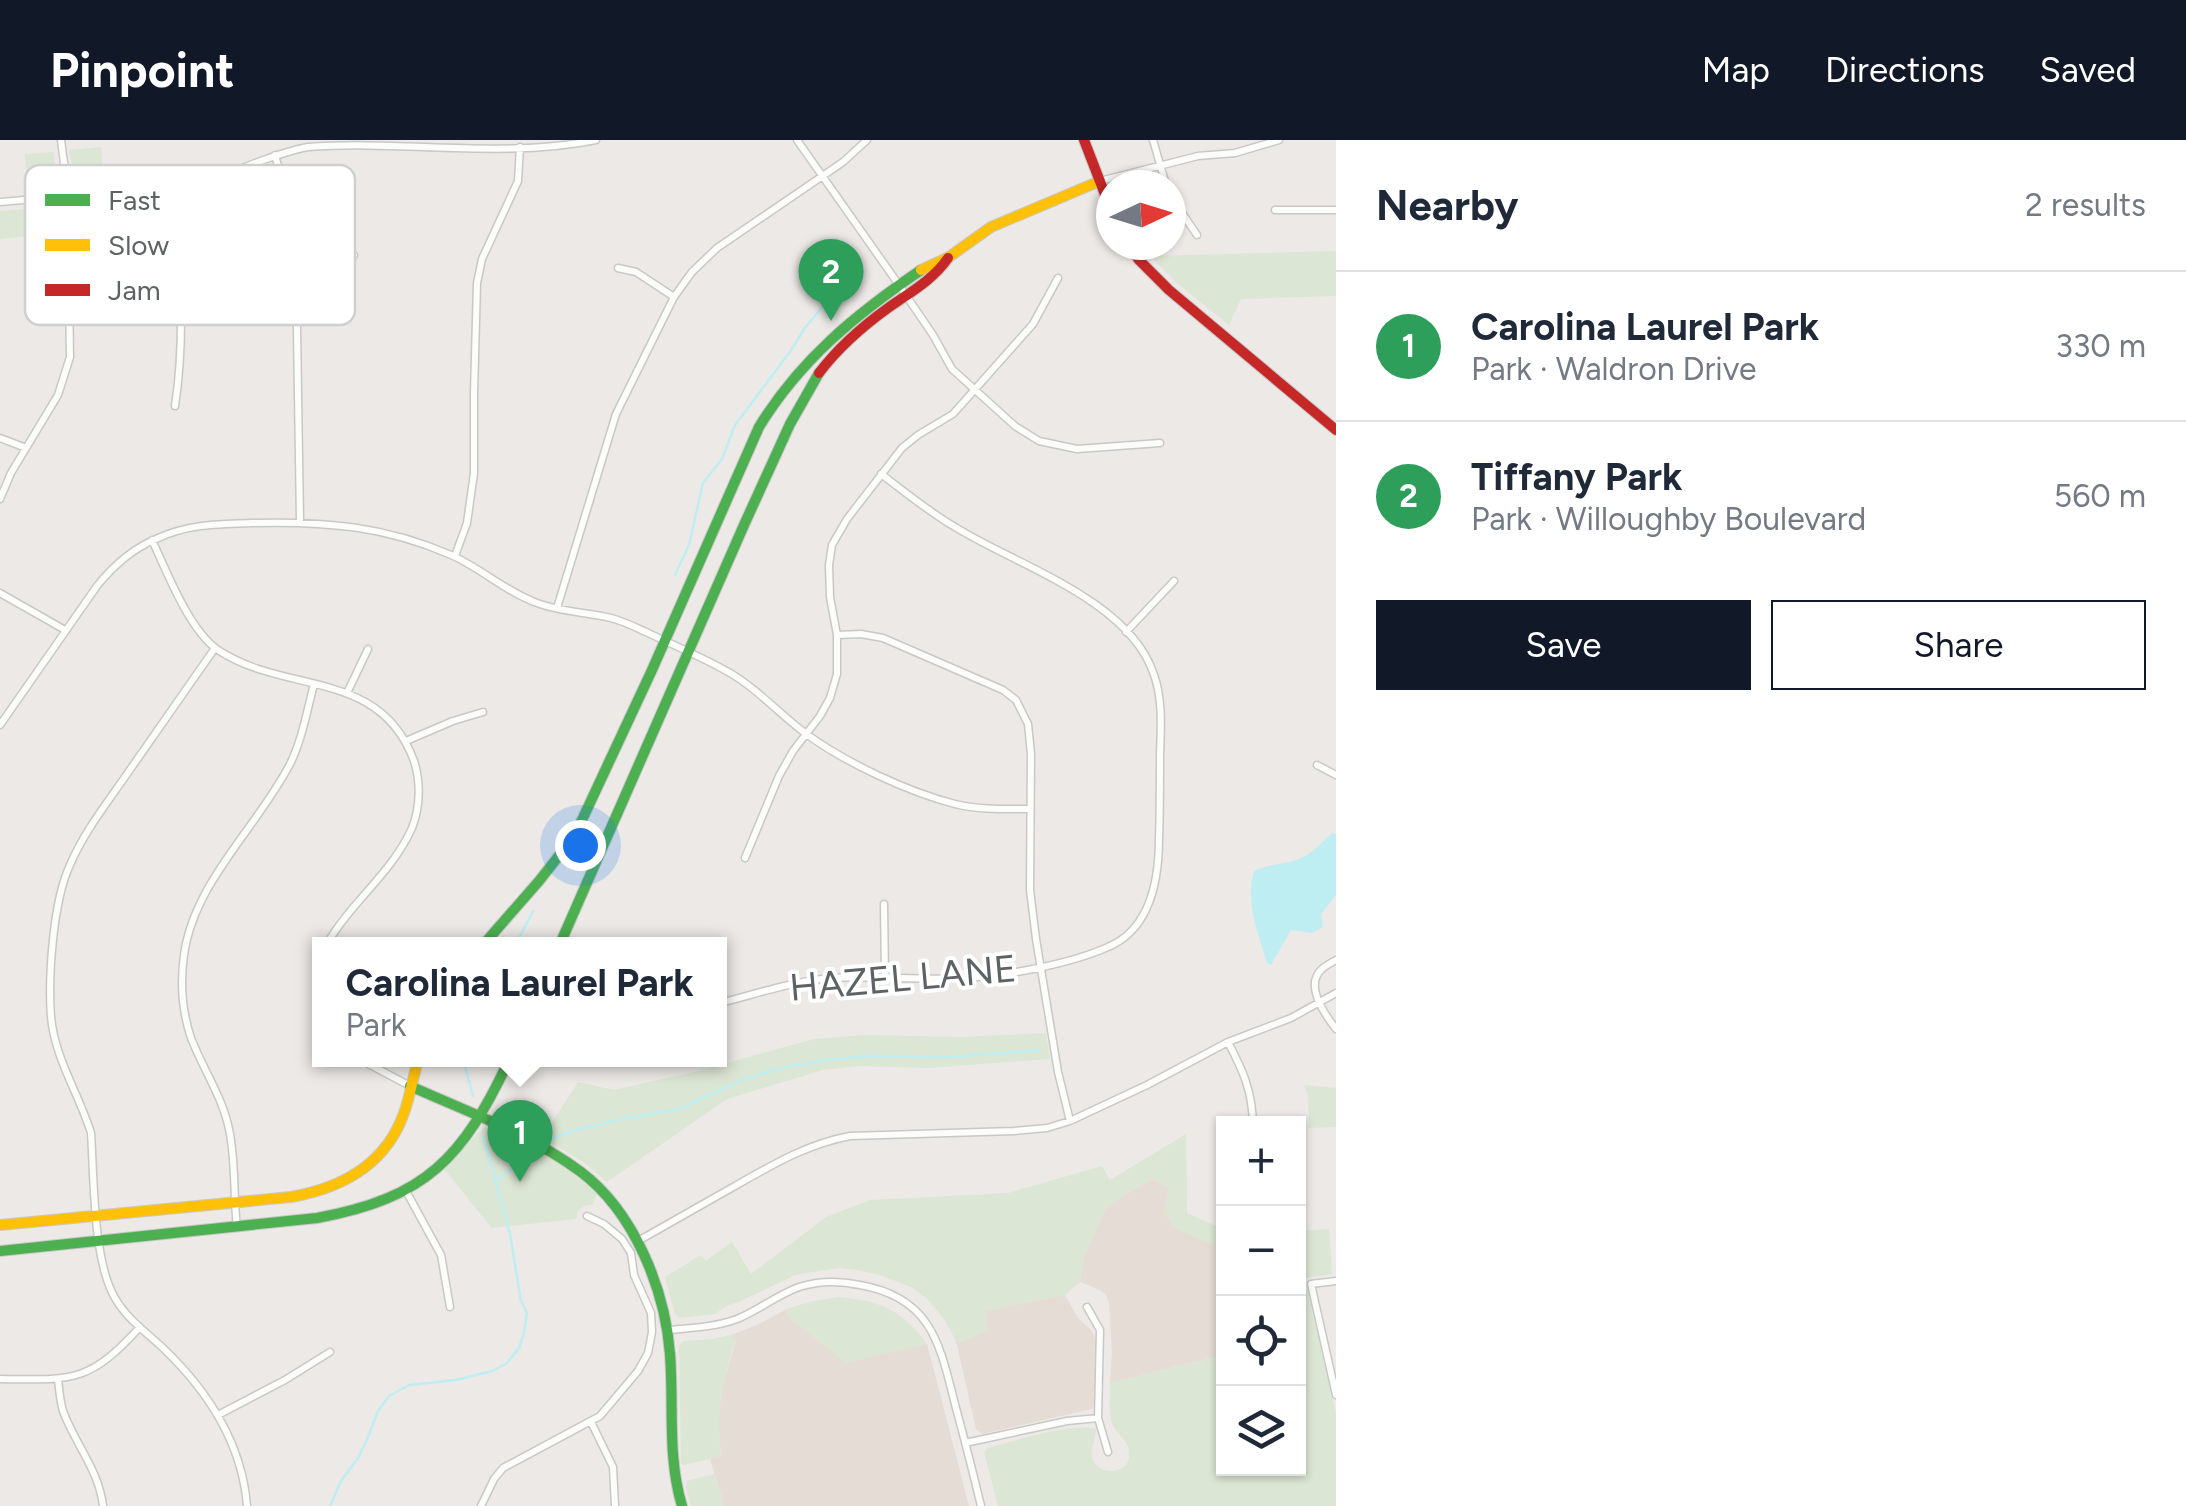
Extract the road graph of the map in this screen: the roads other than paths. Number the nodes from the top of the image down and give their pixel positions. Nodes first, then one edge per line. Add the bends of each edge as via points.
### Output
1 (61, 140) edge
2 (596, 140) edge
3 (797, 140) edge
4 (868, 140) edge
5 (1084, 140) edge
6 (1153, 140) edge
7 (1280, 140) edge
8 (520, 147) junction
9 (275, 155) junction
10 (64, 163) edge
11 (1159, 164) junction
12 (248, 165) edge
13 (278, 165) edge
14 (1138, 170) edge
15 (1161, 170) edge
16 (1096, 171) edge
17 (824, 175) junction
18 (1096, 183) edge
19 (25, 200) edge
20 (0, 202) edge
21 (1275, 210) dead end
22 (1336, 210) edge
23 (1186, 219) edge
24 (1197, 235) dead end
25 (1139, 260) edge
26 (618, 268) dead end
27 (1058, 278) dead end
28 (902, 290) junction
29 (674, 298) junction
30 (69, 325) edge
31 (180, 325) edge
32 (297, 325) edge
33 (974, 390) junction
34 (174, 406) dead end
35 (1336, 430) edge
36 (0, 438) edge
37 (1160, 443) dead end
38 (26, 448) junction
39 (881, 474) junction
40 (0, 499) edge
41 (300, 522) junction
42 (152, 540) junction
43 (454, 556) junction
44 (1174, 581) dead end
45 (0, 593) edge
46 (557, 608) junction
47 (65, 630) junction
48 (1126, 632) junction
49 (837, 635) junction
50 (664, 640) junction
51 (215, 648) junction
52 (368, 648) dead end
53 (688, 652) junction
54 (314, 684) junction
55 (347, 693) junction
56 (483, 712) dead end
57 (0, 725) edge
58 (806, 734) junction
59 (406, 741) junction
60 (1317, 765) dead end
61 (1336, 775) edge
62 (1030, 810) junction
63 (745, 858) dead end
64 (884, 904) dead end
65 (331, 937) edge
66 (490, 937) edge
67 (563, 937) edge
68 (1336, 960) edge
69 (1040, 966) junction
70 (885, 977) junction
71 (1336, 993) edge
72 (727, 1001) edge
73 (1321, 1003) junction
74 (1336, 1029) edge
75 (1228, 1042) junction
76 (373, 1067) edge
77 (416, 1067) edge
78 (505, 1067) edge
79 (410, 1086) junction
80 (1252, 1116) edge
81 (482, 1118) junction
82 (1070, 1122) junction
83 (406, 1190) junction
84 (234, 1201) junction
85 (97, 1216) junction
86 (587, 1216) dead end
87 (0, 1225) edge
88 (236, 1227) junction
89 (99, 1241) junction
90 (638, 1241) junction
91 (0, 1250) edge
92 (1336, 1281) edge
93 (1087, 1307) dead end
94 (450, 1308) dead end
95 (140, 1327) junction
96 (668, 1330) junction
97 (330, 1352) dead end
98 (0, 1379) edge
99 (58, 1379) junction
100 (1336, 1395) edge
101 (218, 1415) junction
102 (1098, 1418) junction
103 (591, 1422) junction
104 (965, 1444) junction
105 (1108, 1452) dead end
106 (102, 1506) edge
107 (247, 1506) edge
108 (482, 1506) edge
109 (615, 1506) edge
110 (682, 1506) edge
111 (981, 1506) edge

1 - 10 street
2 - 8 street
3 - 17 street
4 - 17 street
5 - 16 street
6 - 11 street
7 - 11 street
8 - 9 street via 363,142
8 - 43 street via 518,181 482,259 478,283 474,473
9 - 12 street
9 - 13 street
11 - 14 street
11 - 15 street
17 - 28 street
17 - 29 street via 717,248
18 - 28 street via 991,227 924,268
19 - 20 street
21 - 22 street
23 - 24 street
25 - 35 street
26 - 29 street
27 - 33 street via 1033,324
28 - 33 street via 952,369
28 - 50 street via 823,345 775,401
28 - 53 street via 807,392
29 - 46 street via 616,414
30 - 38 street via 70,357 58,395
31 - 34 street
32 - 41 street
33 - 37 street via 1039,441 1077,449
33 - 39 street via 953,414 902,448
36 - 38 street
38 - 40 street
39 - 48 street, HAZEL LANE via 953,526 1054,578
39 - 49 street via 832,545
41 - 42 street via 196,525
41 - 43 street via 376,530
42 - 47 street via 112,567
42 - 51 street via 177,595
43 - 46 street via 512,591
44 - 48 street
45 - 47 street
46 - 50 street via 614,618
47 - 57 street
48 - 69 street, HAZEL LANE via 1153,670 1161,705 1159,869 1149,906 1133,930 1111,946
49 - 58 street via 830,698
49 - 62 street via 883,638 1016,700 1028,724
50 - 53 street
50 - 66 street via 582,820
51 - 54 street
51 - 85 street via 92,825 60,893 51,1016 90,1133
52 - 55 street
53 - 58 street via 744,682
53 - 67 street
54 - 55 street
54 - 84 street via 291,762 203,896 184,955 182,1000 229,1128
55 - 59 street via 368,702
56 - 59 street
58 - 62 street via 938,798
58 - 63 street via 779,776
59 - 65 street via 419,795 414,824 397,857
60 - 61 street
62 - 69 street via 1030,890
64 - 70 street
68 - 73 street via 1315,979
69 - 70 street, HAZEL LANE via 967,978
69 - 82 street
70 - 72 street, HAZEL LANE via 813,981
71 - 73 street
73 - 74 street
73 - 75 street
75 - 80 street via 1246,1077
75 - 82 street
76 - 79 street
77 - 79 street
78 - 81 street
79 - 81 street
79 - 84 street via 386,1148 341,1186
81 - 83 street via 440,1166
81 - 90 street via 582,1173
82 - 90 street via 1014,1131 850,1136 810,1146
83 - 88 street via 333,1217
83 - 94 street via 441,1255
84 - 85 street
84 - 88 street
85 - 87 street
85 - 89 street
86 - 103 street via 631,1252 652,1332 638,1371
88 - 89 street
89 - 91 street
89 - 95 street via 116,1301
90 - 96 street via 658,1282
92 - 100 street via 1311,1284
93 - 102 street via 1100,1330
95 - 99 street via 103,1364
95 - 101 street via 186,1371
96 - 104 street via 714,1326 815,1284 889,1293 924,1319 940,1344
96 - 110 street via 672,1464
97 - 101 street
98 - 99 street
99 - 106 street via 62,1408 91,1464
101 - 107 street via 241,1466
102 - 104 street
102 - 105 street
103 - 108 street via 503,1468
103 - 109 street via 614,1467
104 - 111 street

